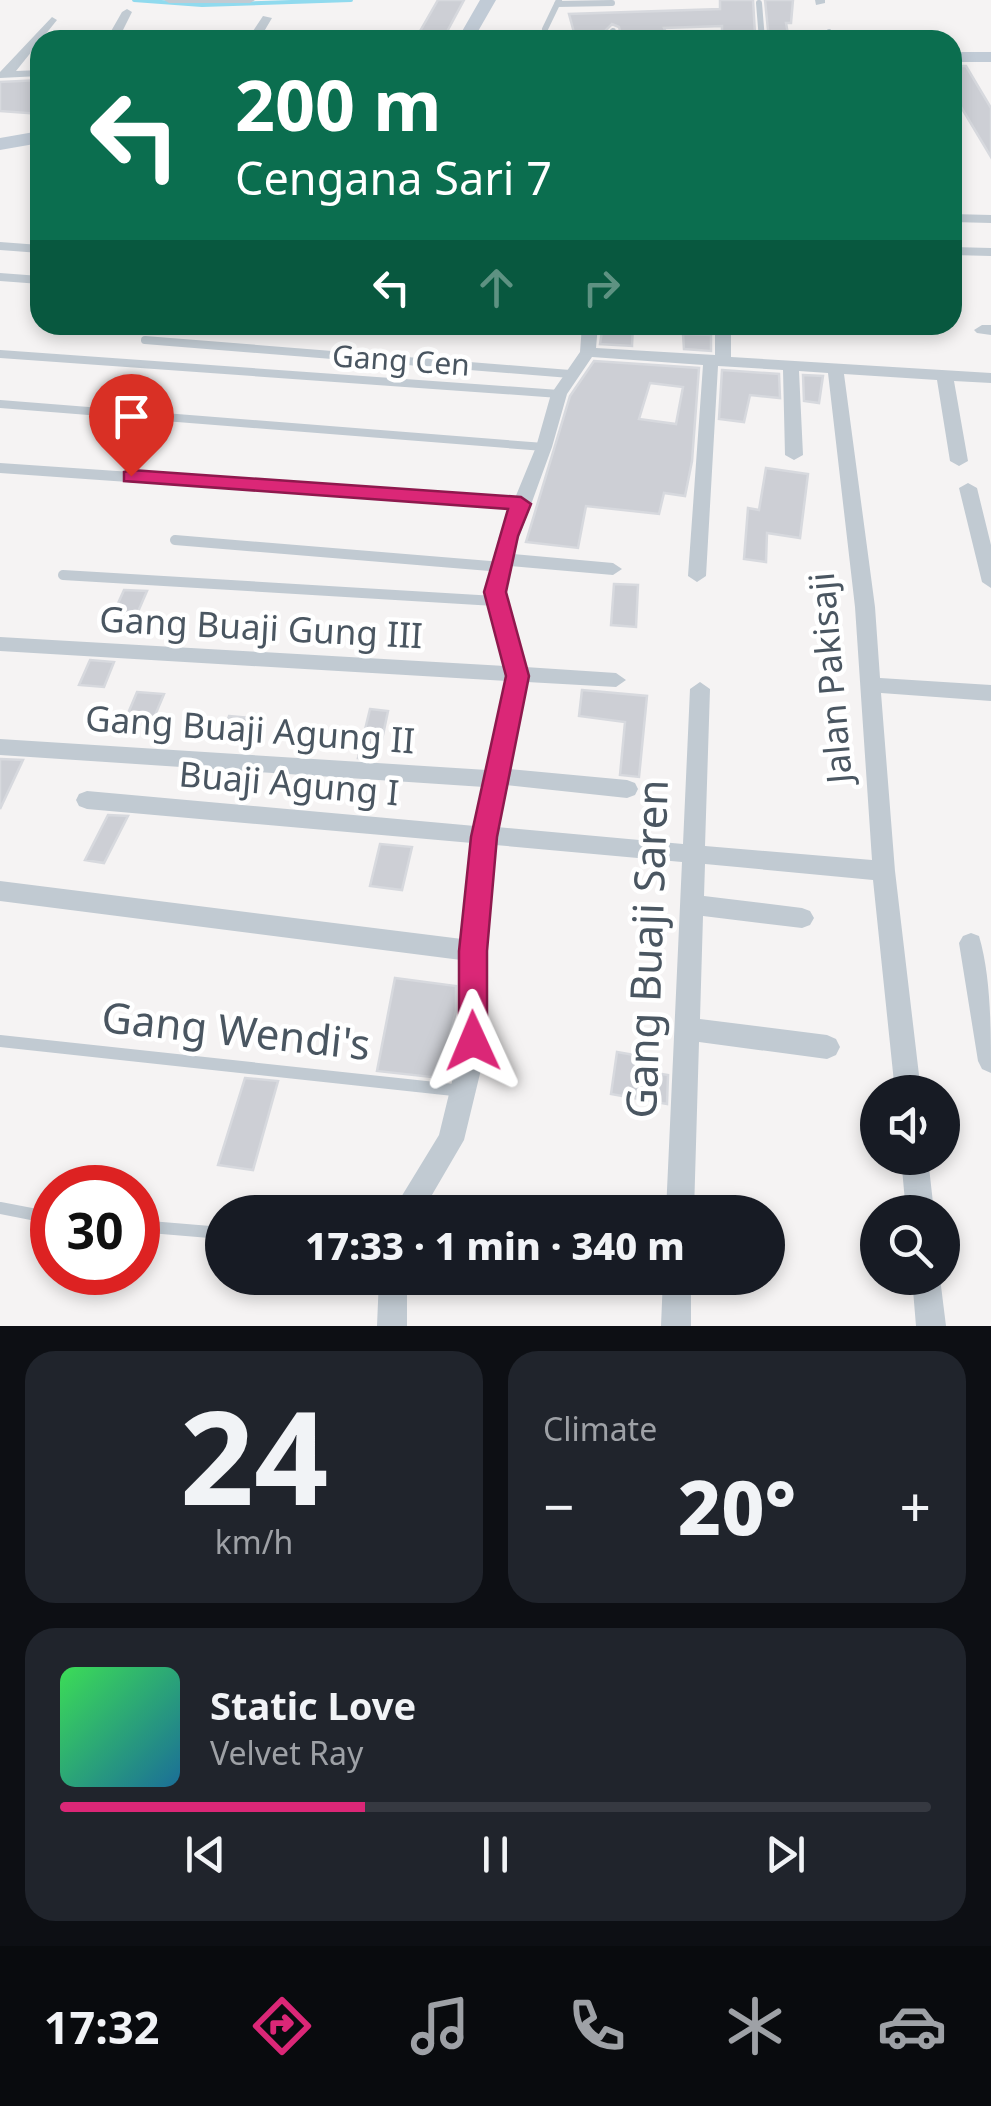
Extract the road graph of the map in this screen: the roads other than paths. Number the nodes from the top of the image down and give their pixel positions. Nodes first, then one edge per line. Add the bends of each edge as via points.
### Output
1 (169, 0) edge
2 (218, 0) edge
3 (250, 0) edge
4 (488, 0) edge
5 (558, 2) edge
6 (612, 3) dead end
7 (759, 3) dead end
8 (127, 12) dead end
9 (266, 18) dead end
10 (52, 20) dead end
11 (545, 29) dead end
12 (43, 30) edge
13 (117, 30) edge
14 (259, 30) edge
15 (471, 30) edge
16 (761, 30) edge
17 (30, 45) edge
18 (962, 57) edge
19 (991, 57) edge
20 (30, 73) edge
21 (4, 74) edge
22 (30, 139) edge
23 (0, 144) edge
24 (962, 218) edge
25 (991, 219) edge
26 (0, 246) edge
27 (30, 248) edge
28 (962, 252) edge
29 (991, 252) edge
30 (0, 277) edge
31 (30, 279) edge
32 (589, 335) edge
33 (721, 335) edge
34 (145, 340) dead end
35 (588, 352) junction
36 (0, 354) edge
37 (717, 359) junction
38 (792, 365) junction
39 (835, 369) junction
40 (944, 377) junction
41 (991, 378) edge
42 (565, 384) junction
43 (0, 404) edge
44 (544, 447) junction
45 (794, 455) dead end
46 (959, 461) dead end
47 (0, 468) edge
48 (968, 488) dead end
49 (521, 504) junction
50 (174, 540) dead end
51 (503, 563) junction
52 (613, 569) dead end
53 (63, 575) dead end
54 (698, 576) dead end
55 (991, 582) edge
56 (495, 601) junction
57 (0, 644) edge
58 (518, 676) junction
59 (616, 680) dead end
60 (872, 685) junction
61 (700, 689) dead end
62 (991, 693) edge
63 (0, 747) edge
64 (496, 778) junction
65 (626, 789) dead end
66 (87, 800) dead end
67 (484, 837) junction
68 (696, 857) junction
69 (884, 871) junction
70 (0, 891) edge
71 (692, 904) junction
72 (802, 918) dead end
73 (971, 943) dead end
74 (473, 951) junction
75 (686, 1030) junction
76 (0, 1041) edge
77 (827, 1047) dead end
78 (991, 1061) edge
79 (906, 1075) edge
80 (464, 1091) junction
81 (417, 1195) edge
82 (681, 1195) edge
83 (0, 1208) edge
84 (30, 1214) edge
85 (160, 1228) edge
86 (205, 1232) edge
87 (393, 1295) edge
88 (677, 1295) edge
89 (927, 1295) edge
90 (392, 1326) edge
91 (676, 1326) edge
92 (930, 1326) edge

1 - 2 street
2 - 3 street
4 - 15 main road
5 - 6 lane
5 - 11 lane
7 - 16 lane
8 - 13 street
9 - 14 street
10 - 12 street
17 - 21 street
18 - 19 main road
20 - 21 street
22 - 23 main road
24 - 25 street
26 - 27 street
28 - 29 street
30 - 31 street
32 - 35 street
33 - 37 street
34 - 42 lane
35 - 37 street
35 - 42 street
36 - 42 lane, Gang Cen
37 - 38 street
37 - 54 street
38 - 39 street
38 - 45 street
39 - 40 street
39 - 60 street, Jalan Pakisaji
40 - 41 street
40 - 46 street
42 - 44 street
43 - 44 lane
44 - 49 street
47 - 49 street
48 - 55 street
49 - 51 street
50 - 51 lane
51 - 52 street
51 - 56 street
53 - 56 lane
56 - 58 street
57 - 58 street, Gang Buaji Gung III
58 - 59 street, Gang Buaji Gung III
58 - 64 street
60 - 62 street
60 - 69 street, Jalan Pakisaji
61 - 68 street, Gang Buaji Saren
63 - 64 street, Gang Buaji Agung II
64 - 65 street, Gang Buaji Agung II
64 - 67 street
66 - 67 street, Buaji Agung I
67 - 68 street, Buaji Agung I
67 - 74 street
68 - 69 street, Buaji Agung I
68 - 71 street, Gang Buaji Saren
69 - 79 street, Jalan Pakisaji
70 - 74 street
71 - 72 street
71 - 75 street, Gang Buaji Saren
73 - 78 street
74 - 80 street via 473,1041
75 - 77 street
75 - 82 street, Gang Buaji Saren
76 - 80 lane, Gang Wendi's
80 - 81 street via 451,1140
83 - 84 lane
85 - 86 lane
87 - 90 street
88 - 91 street
89 - 92 street

